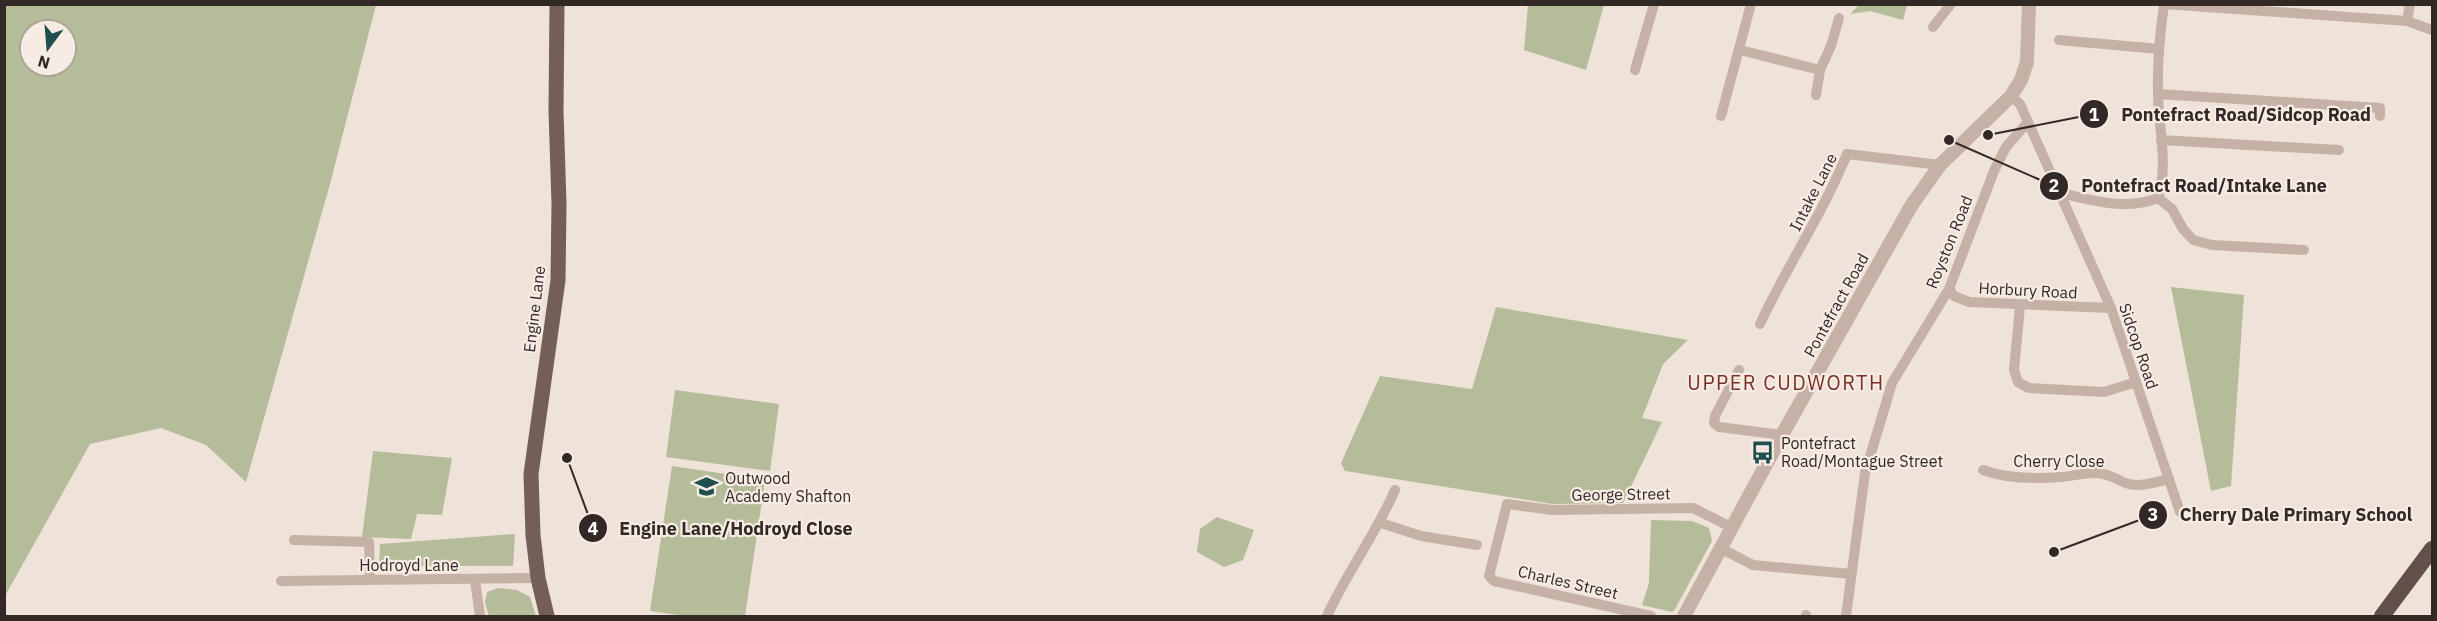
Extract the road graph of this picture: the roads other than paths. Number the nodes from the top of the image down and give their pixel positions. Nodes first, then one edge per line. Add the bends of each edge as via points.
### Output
1 (558, 4) edge
2 (1654, 4) edge
3 (1751, 4) edge
4 (1951, 4) edge
5 (2029, 4) edge
6 (2410, 4) edge
7 (2244, 7) edge
8 (1839, 18) dead end
9 (2407, 21) junction
10 (1933, 27) dead end
11 (2433, 30) edge
12 (2059, 40) dead end
13 (2159, 49) junction
14 (1740, 50) junction
15 (1635, 70) dead end
16 (1820, 70) junction
17 (2158, 94) junction
18 (1816, 95) dead end
19 (2012, 96) junction
20 (1721, 116) dead end
21 (2380, 116) dead end
22 (2028, 122) junction
23 (2161, 140) junction
24 (2339, 150) dead end
25 (1940, 165) junction
26 (2060, 193) junction
27 (2158, 198) junction
28 (2304, 250) dead end
29 (1948, 289) junction
30 (2020, 306) junction
31 (2111, 308) junction
32 (1760, 324) dead end
33 (1739, 370) dead end
34 (2136, 382) junction
35 (1782, 435) junction
36 (1983, 470) dead end
37 (2169, 479) junction
38 (1395, 490) dead end
39 (2180, 512) dead end
40 (1381, 523) junction
41 (1731, 526) junction
42 (294, 540) dead end
43 (1477, 545) dead end
44 (1720, 548) junction
45 (2433, 549) edge
46 (1491, 567) joint
47 (1851, 574) junction
48 (538, 578) junction
49 (370, 579) junction
50 (281, 580) dead end
51 (475, 580) junction
52 (480, 616) edge
53 (547, 616) edge
54 (1327, 616) edge
55 (1651, 616) edge
56 (1684, 616) edge
57 (1846, 616) edge
58 (2382, 616) edge

1 - 48 main road, Engine Lane via 558,280 531,474
2 - 15 street
3 - 14 street
4 - 10 street
5 - 19 street via 2028,62
6 - 9 street
7 - 9 street
7 - 13 street via 2164,4
8 - 16 street
9 - 11 street
12 - 13 street
13 - 17 street
14 - 16 street
14 - 20 street
16 - 18 street
17 - 21 street via 2380,108
17 - 23 street
19 - 22 street
19 - 25 street, Pontefract Road
22 - 26 street, Sidcop Road
22 - 29 street, Royston Road via 2006,147 1994,171
23 - 24 street
23 - 27 street via 2163,183
25 - 32 street, Intake Lane via 1848,154 1832,192
25 - 35 street, Pontefract Road via 1911,206
26 - 27 street via 2117,205 2143,204
26 - 31 street, Sidcop Road
27 - 28 street via 2172,209 2193,240 2212,245
29 - 30 street, Horbury Road via 1969,302
29 - 47 street, Royston Road via 1892,383 1865,473
30 - 31 street, Horbury Road
30 - 34 street via 2014,370 2018,382 2029,388 2104,392
31 - 34 street, Sidcop Road
33 - 35 street via 1714,423 1719,427
34 - 37 street, Sidcop Road
35 - 41 street, Pontefract Road
36 - 37 street, Cherry Close via 2028,477 2097,473 2135,485
37 - 39 street, Sidcop Road
38 - 40 street
40 - 43 street via 1415,535
40 - 54 street
41 - 44 street, Pontefract Road
41 - 46 street, George Street via 1693,508 1551,510 1507,504
42 - 49 street via 369,542
44 - 47 street via 1753,565
44 - 56 street, Pontefract Road
45 - 58 highway
46 - 55 street, Charles Street via 1489,576 1494,581
47 - 57 street, Royston Road
48 - 51 street, Hodroyd Lane
48 - 53 main road, Engine Lane
49 - 50 street, Hodroyd Lane
49 - 51 street, Hodroyd Lane
51 - 52 street

